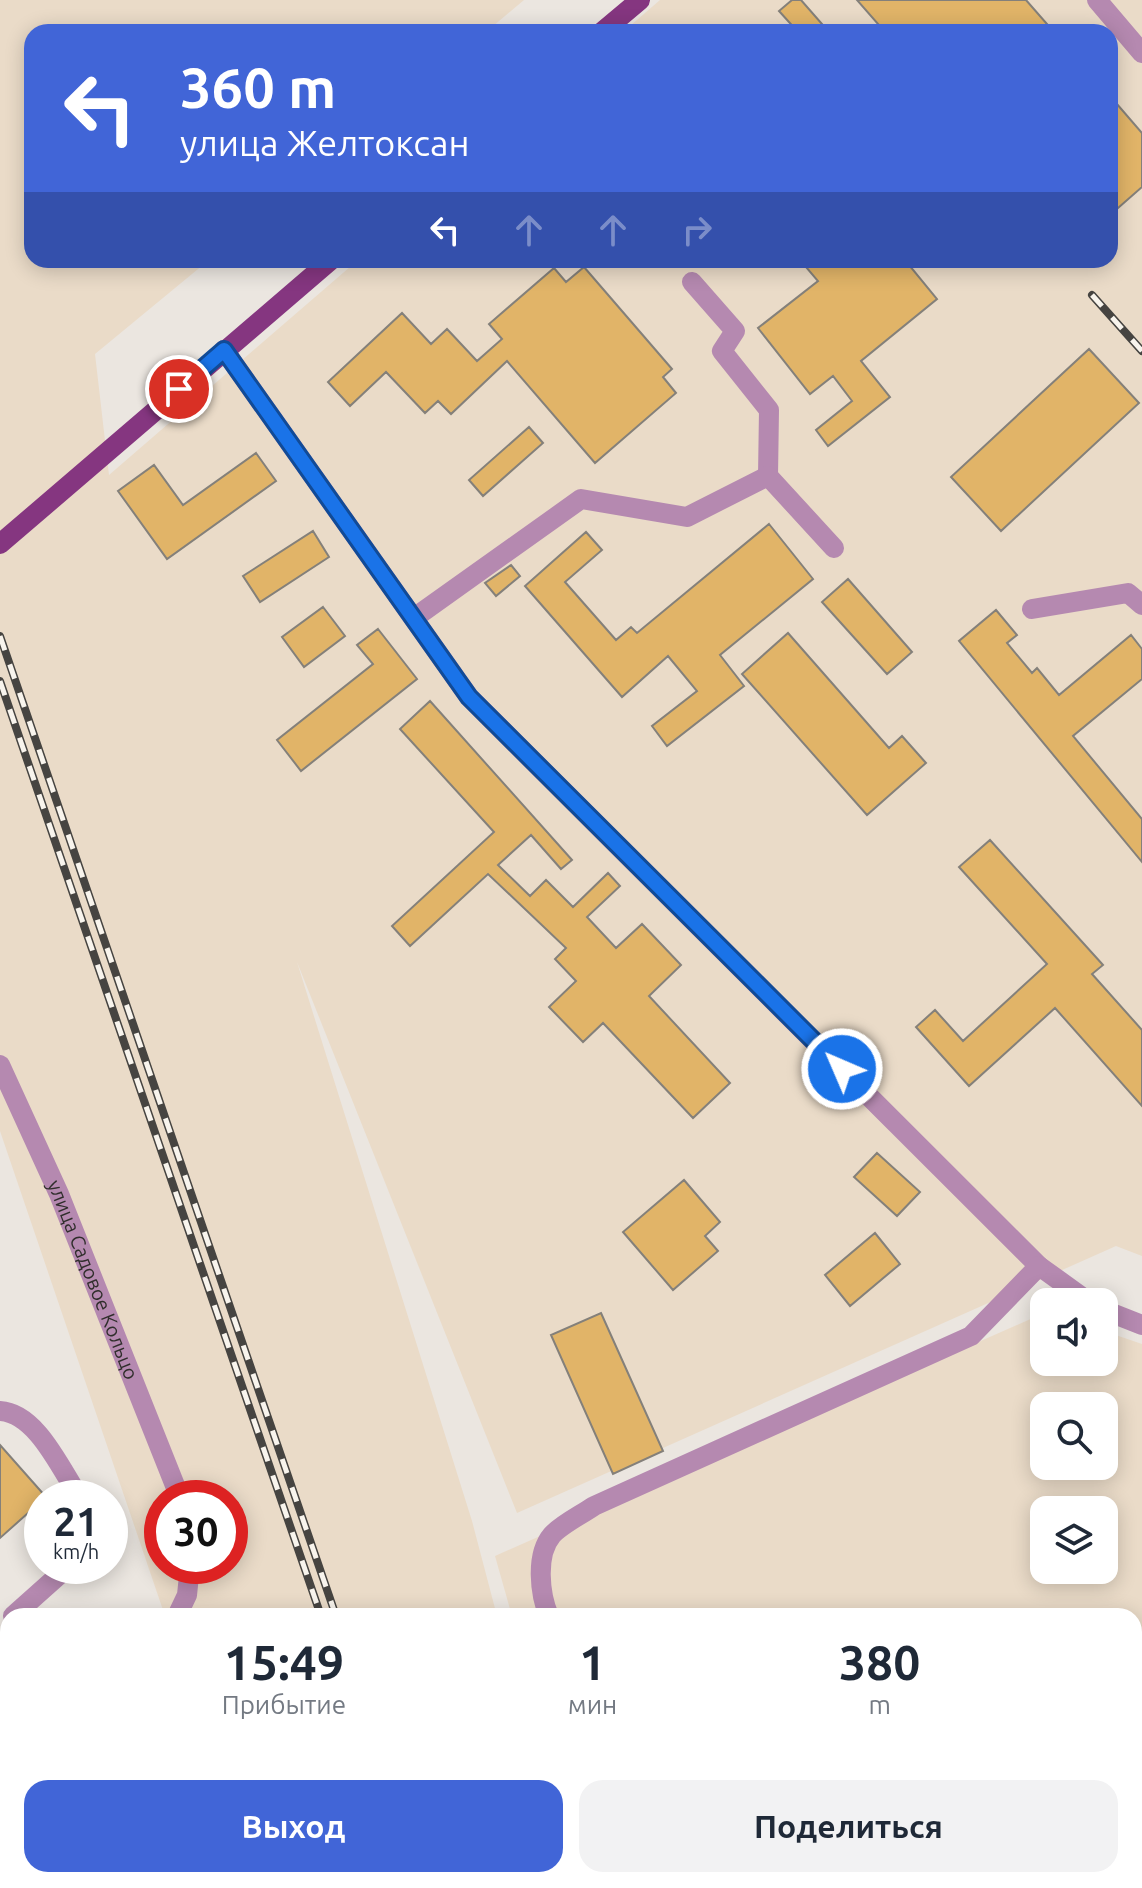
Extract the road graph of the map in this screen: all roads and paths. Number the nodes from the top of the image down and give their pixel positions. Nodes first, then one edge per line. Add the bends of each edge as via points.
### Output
1 (640, 0) edge
2 (1097, 0) edge
3 (612, 24) edge
4 (1117, 24) edge
5 (1118, 25) edge
6 (1142, 53) edge
7 (321, 268) edge
8 (692, 282) dead end
9 (224, 350) junction
10 (768, 476) junction
11 (0, 544) edge
12 (834, 548) dead end
13 (1142, 605) edge
14 (1032, 609) dead end
15 (414, 618) junction
16 (0, 1065) edge
17 (1039, 1266) junction
18 (1070, 1288) edge
19 (1118, 1316) edge
20 (1142, 1325) edge
21 (0, 1411) edge
22 (68, 1480) edge
23 (173, 1480) edge
24 (49, 1584) edge
25 (188, 1584) edge
26 (22, 1608) edge
27 (181, 1608) edge
28 (545, 1608) edge

1 - 3 main road
2 - 4 street
5 - 6 street
7 - 9 main road
8 - 10 street via 735,331 722,351 769,410
9 - 11 main road
9 - 15 street
10 - 12 street
10 - 15 street via 687,517 581,499
13 - 14 street via 1128,593
15 - 17 street via 469,697
16 - 23 street, улица Садовое Кольцо via 59,1194
17 - 18 street
17 - 28 street via 971,1336 594,1506 551,1536 541,1577
19 - 20 street
21 - 22 street via 14,1412 30,1424
24 - 26 street
25 - 27 street

